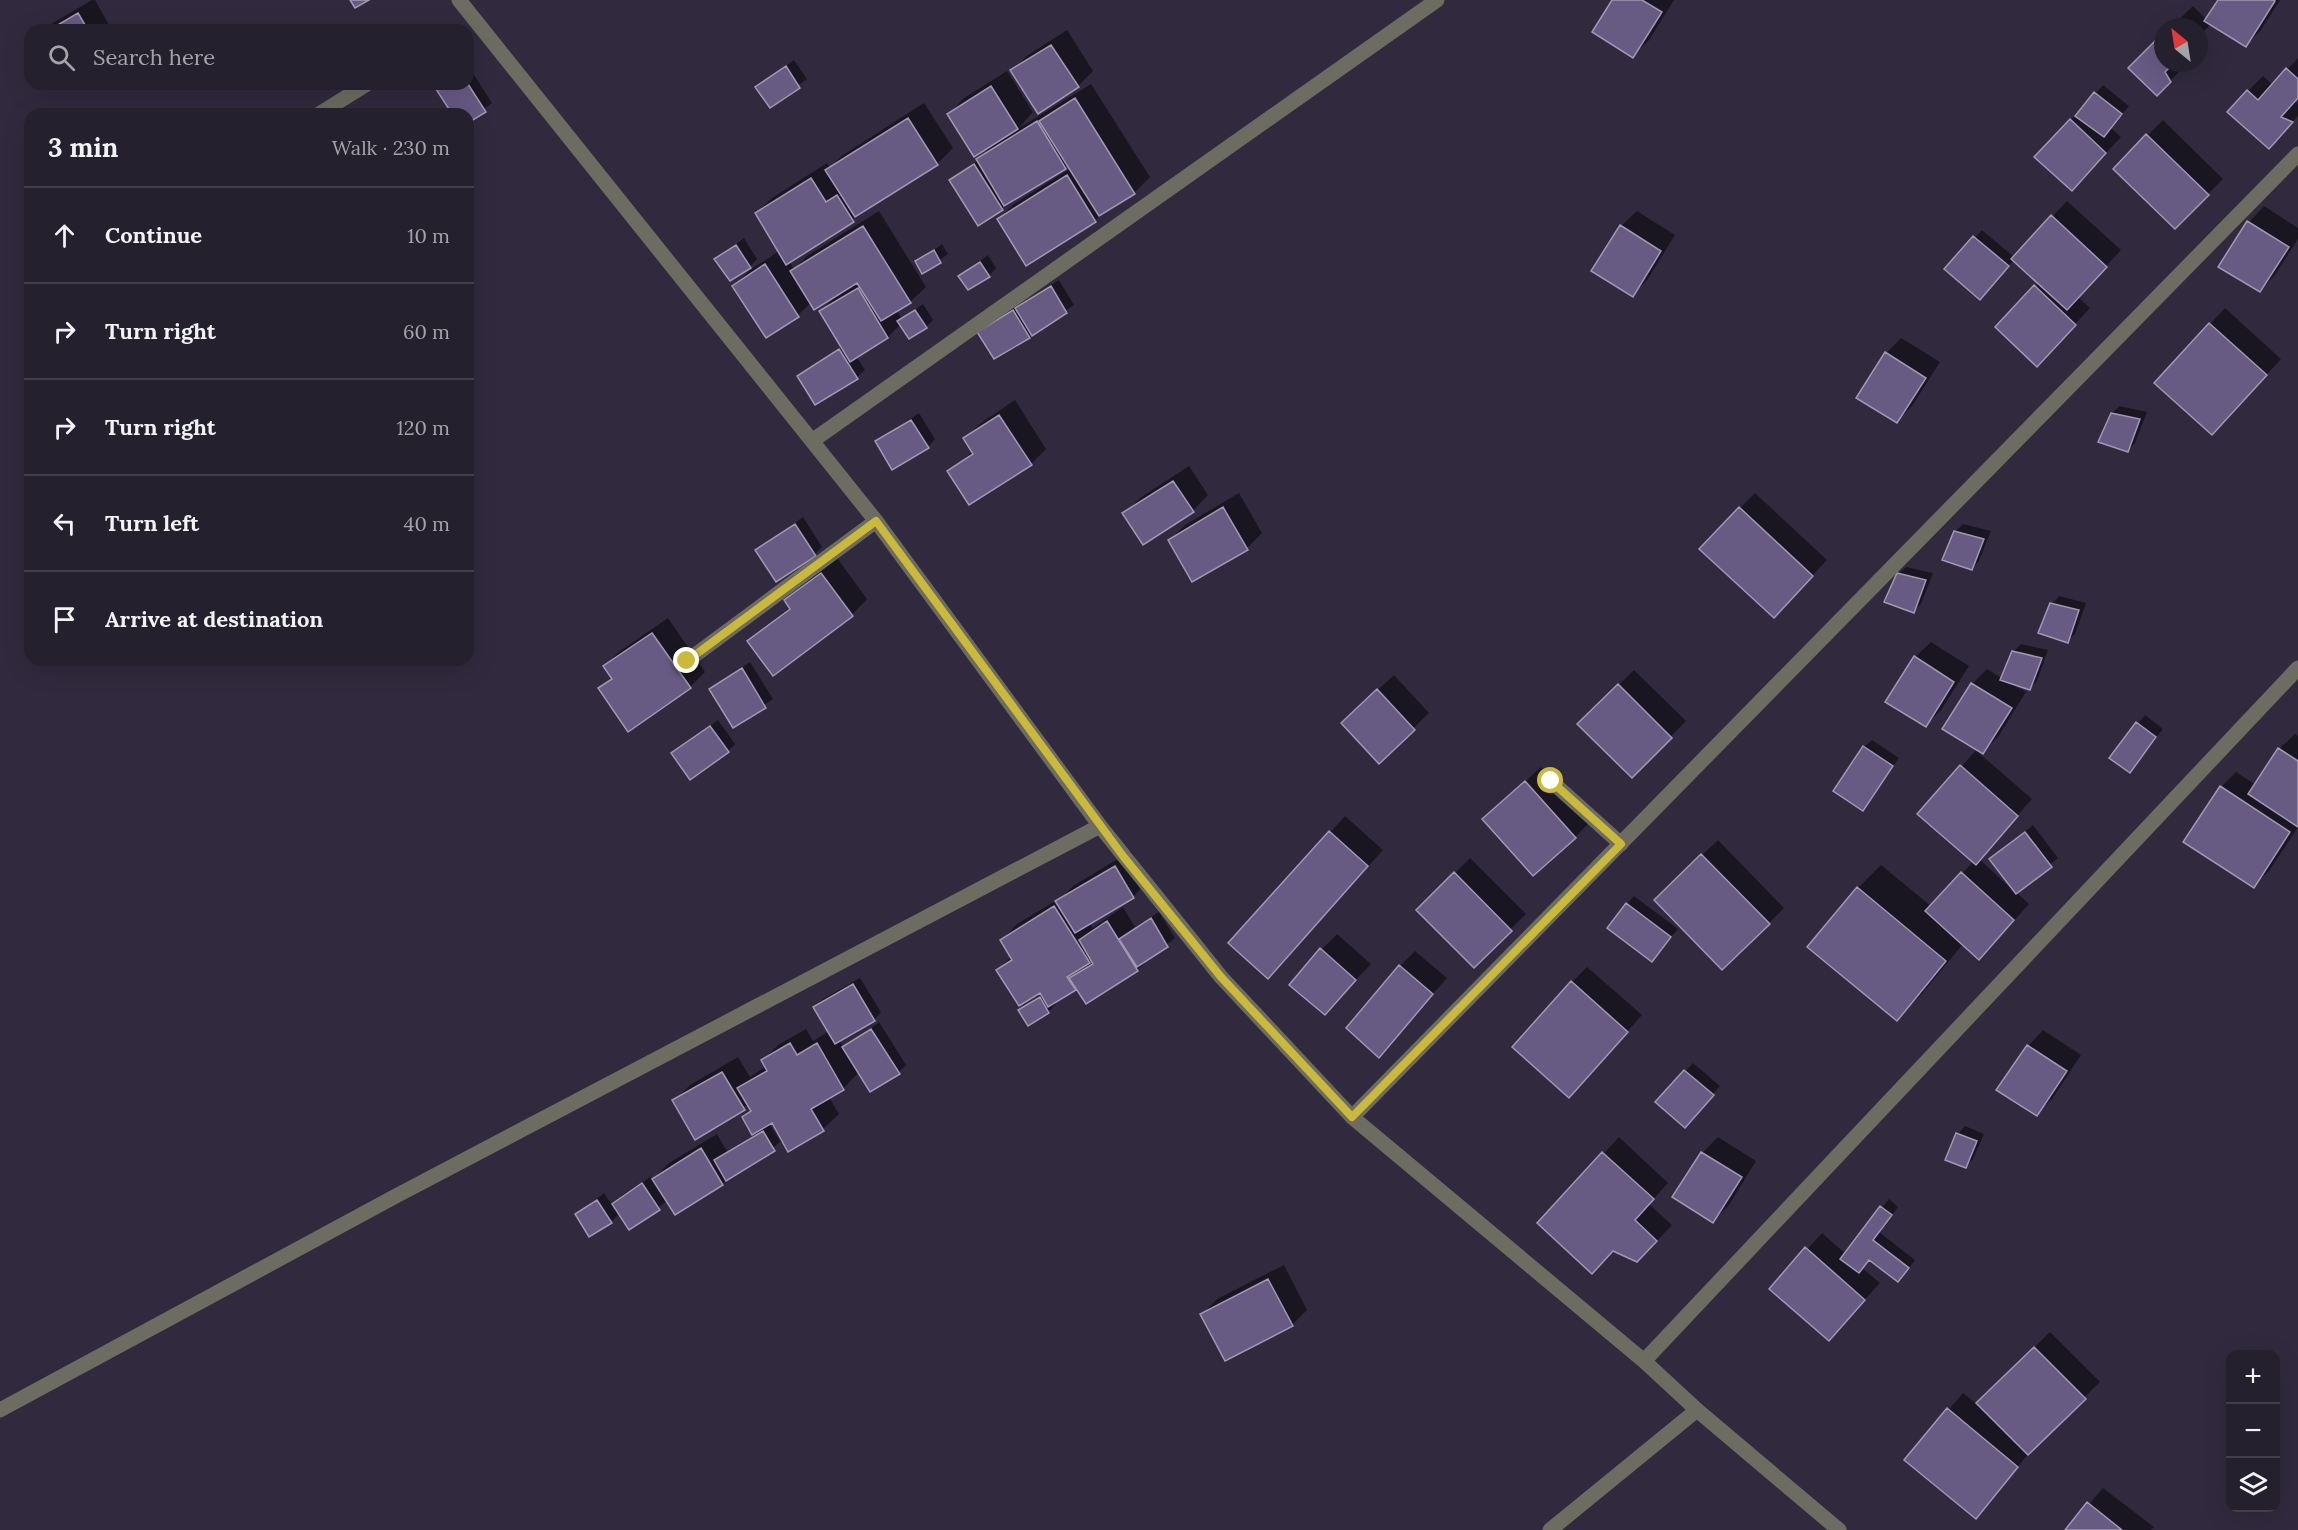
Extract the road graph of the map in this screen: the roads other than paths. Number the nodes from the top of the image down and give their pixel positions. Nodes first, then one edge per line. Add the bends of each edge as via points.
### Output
1 (459, 0) edge
2 (1437, 0) edge
3 (471, 24) edge
4 (474, 29) edge
5 (357, 90) edge
6 (329, 108) edge
7 (2298, 154) edge
8 (812, 441) junction
9 (876, 521) junction
10 (687, 661) dead end
11 (2298, 668) edge
12 (1551, 781) dead end
13 (1100, 826) junction
14 (1621, 844) junction
15 (1352, 1117) junction
16 (1644, 1361) junction
17 (0, 1410) edge
18 (1697, 1410) junction
19 (1550, 1530) edge
20 (1839, 1530) edge

1 - 3 street
2 - 8 street
4 - 8 street
5 - 6 street
7 - 14 street
8 - 9 street
9 - 10 street
9 - 13 street
11 - 16 street
12 - 14 street
13 - 15 street via 1221,977
13 - 17 street
14 - 15 street
15 - 16 street
16 - 18 street
18 - 19 street
18 - 20 street

